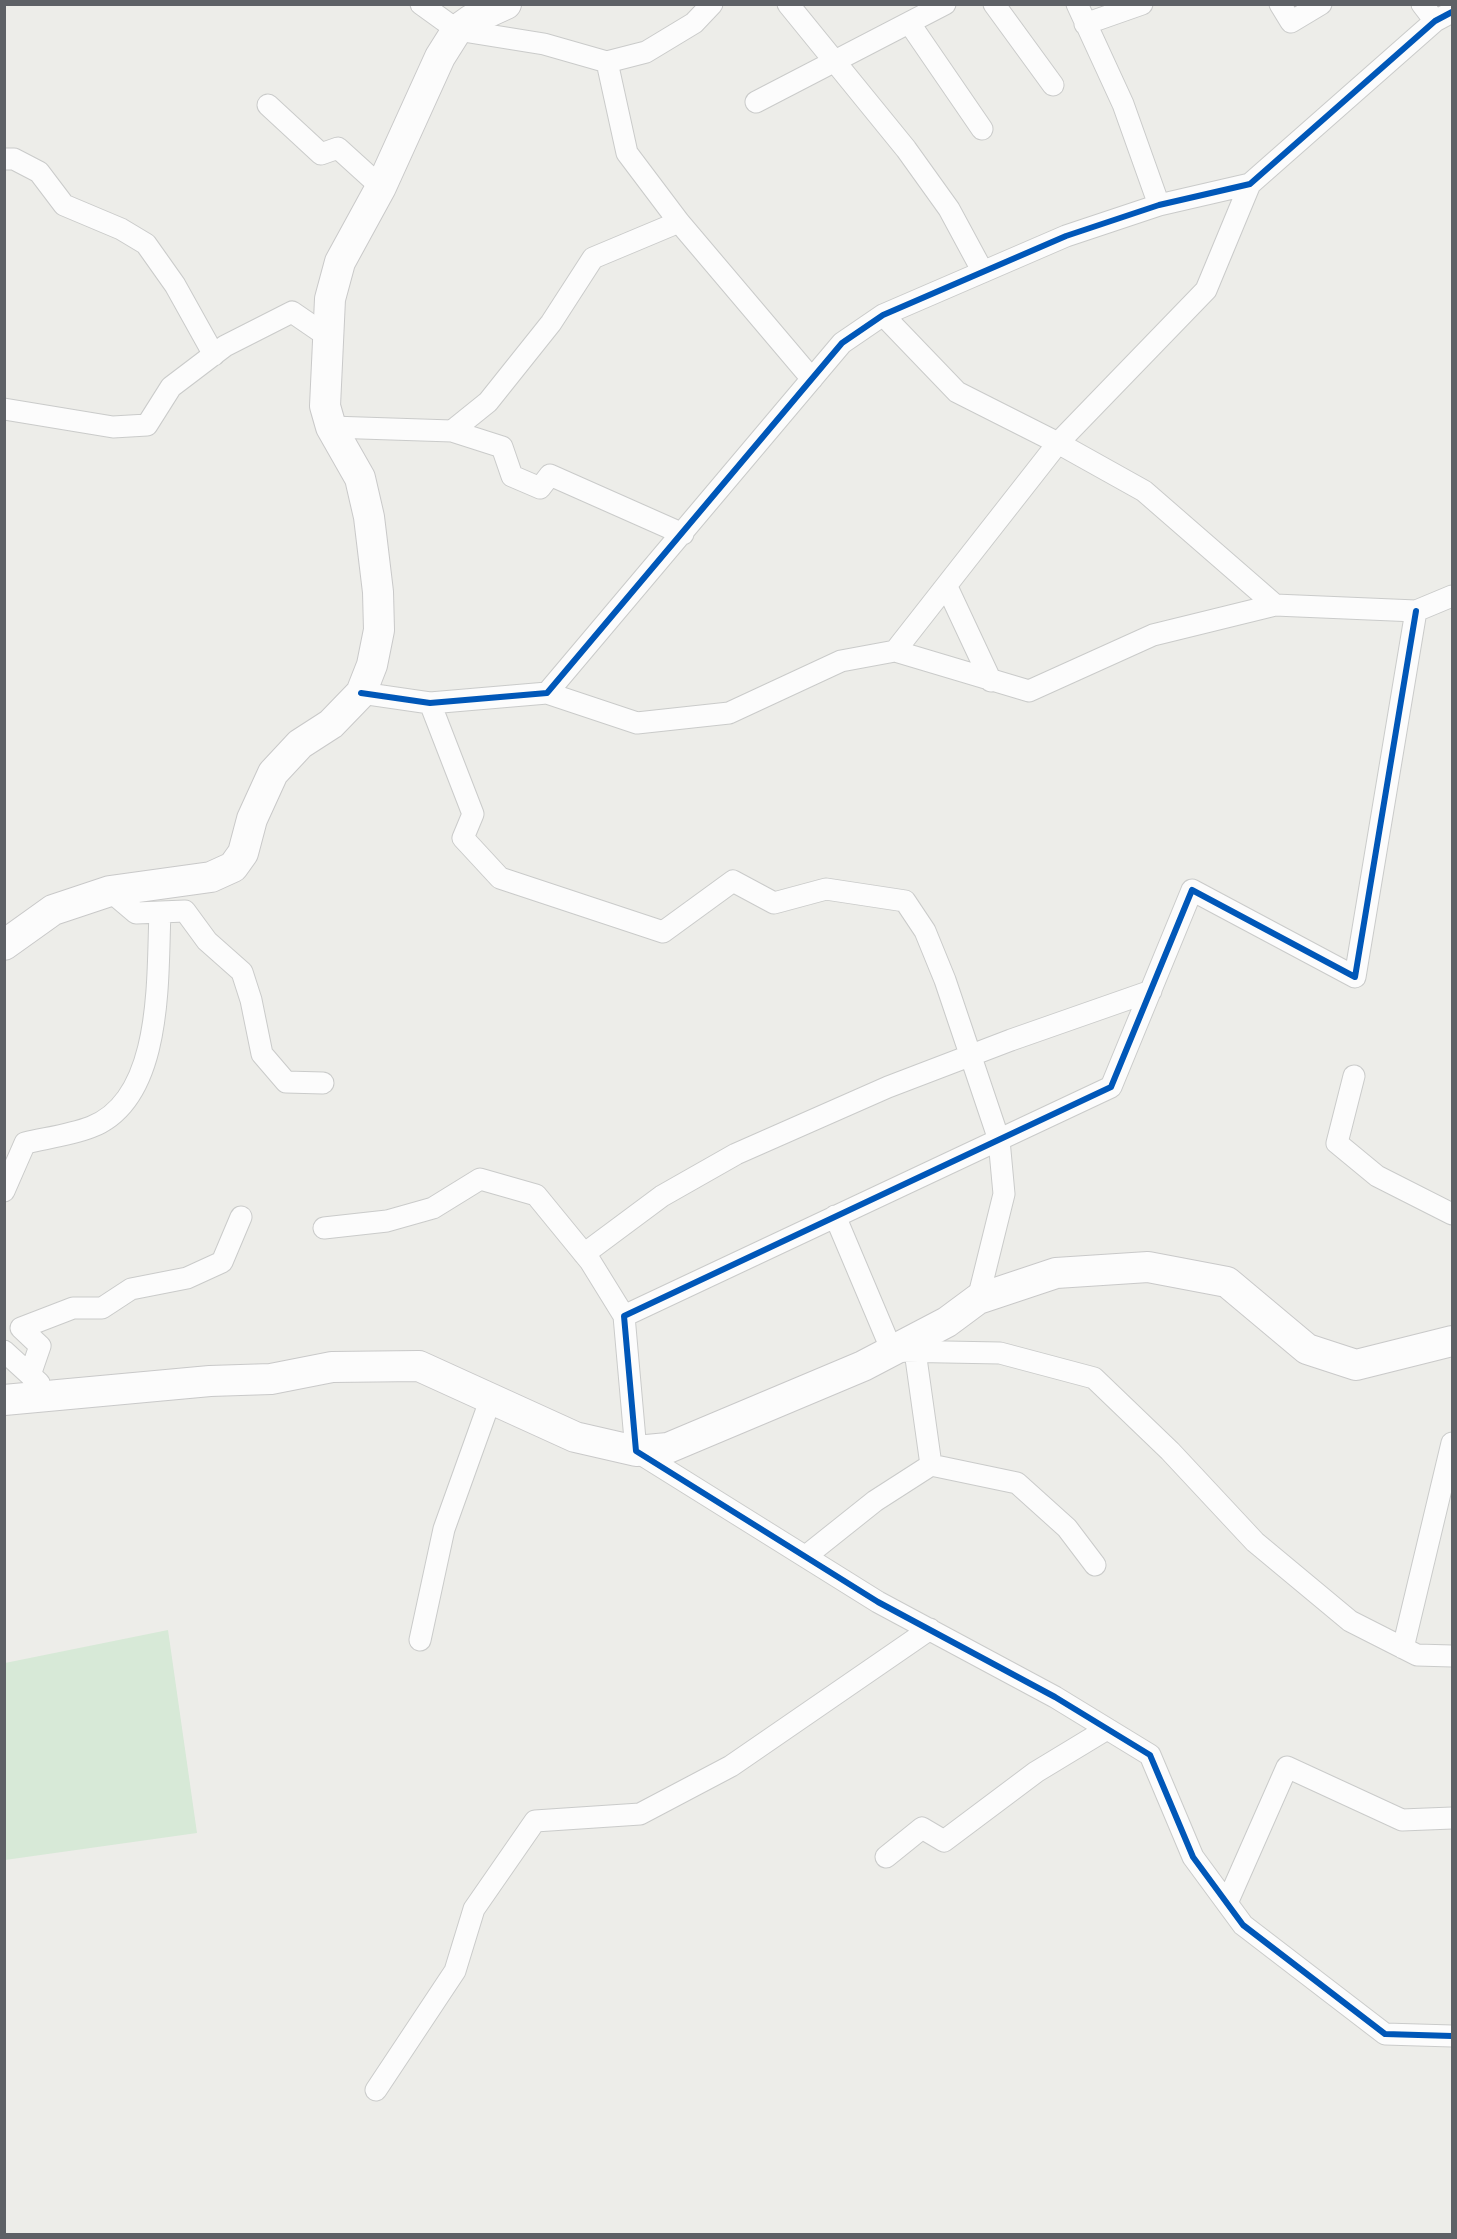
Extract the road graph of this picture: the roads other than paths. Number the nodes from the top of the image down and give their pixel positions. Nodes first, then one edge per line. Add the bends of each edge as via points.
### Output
1 (421, 4) edge
2 (506, 4) edge
3 (712, 4) edge
4 (788, 4) edge
5 (945, 4) edge
6 (994, 4) edge
7 (1142, 4) edge
8 (1280, 4) edge
9 (1321, 4) edge
10 (1437, 13) edge
11 (1081, 14) edge
12 (910, 24) junction
13 (457, 30) junction
14 (607, 62) junction
15 (834, 63) junction
16 (1053, 85) dead end
17 (756, 102) dead end
18 (268, 105) dead end
19 (982, 129) dead end
20 (4, 159) edge
21 (1250, 184) junction
22 (381, 187) junction
23 (1159, 205) junction
24 (679, 222) junction
25 (983, 272) junction
26 (883, 315) junction
27 (327, 336) junction
28 (213, 355) junction
29 (812, 379) junction
30 (4, 409) edge
31 (331, 427) junction
32 (453, 431) junction
33 (1058, 443) junction
34 (683, 534) junction
35 (947, 586) junction
36 (1452, 596) edge
37 (1275, 605) junction
38 (1416, 611) junction
39 (895, 651) junction
40 (991, 681) junction
41 (361, 693) junction
42 (547, 693) junction
43 (430, 704) junction
44 (110, 891) junction
45 (160, 913) junction
46 (4, 945) edge
47 (1151, 991) junction
48 (971, 1055) junction
49 (1354, 1077) dead end
50 (323, 1083) dead end
51 (999, 1140) junction
52 (4, 1191) edge
53 (1452, 1214) edge
54 (835, 1216) junction
55 (241, 1217) dead end
56 (324, 1228) dead end
57 (584, 1254) junction
58 (978, 1299) junction
59 (624, 1316) junction
60 (1452, 1341) edge
61 (4, 1351) edge
62 (903, 1351) junction
63 (30, 1375) junction
64 (53, 1396) junction
65 (490, 1398) junction
66 (4, 1400) edge
67 (1452, 1443) edge
68 (636, 1451) junction
69 (931, 1465) junction
70 (1448, 1477) edge
71 (806, 1556) junction
72 (1095, 1565) dead end
73 (930, 1629) junction
74 (420, 1640) dead end
75 (1403, 1648) junction
76 (1452, 1656) edge
77 (1107, 1729) junction
78 (1452, 1818) edge
79 (885, 1857) dead end
80 (1227, 1904) junction
81 (1452, 2037) edge
82 (376, 2090) dead end

1 - 13 street
2 - 13 street
3 - 14 street via 694,23 646,52
4 - 15 street
5 - 12 street
6 - 16 street
7 - 11 street
8 - 9 street via 1290,22
10 - 21 street
11 - 23 street via 1123,104
12 - 15 street
12 - 19 street
13 - 14 street via 544,44
13 - 22 street via 440,57
14 - 24 street via 627,153
15 - 17 street
15 - 25 street via 906,149 949,209
18 - 22 street via 321,154 338,148
20 - 28 street via 14,159 39,172 64,205 146,244 175,285
21 - 23 street
21 - 33 street via 1206,290
22 - 27 street via 340,262 330,299
23 - 25 street via 1066,236
24 - 29 street
24 - 32 street via 593,258 551,323 488,402
25 - 26 street
26 - 29 street via 842,343
26 - 33 street via 957,392
27 - 28 street via 292,312
27 - 31 street via 325,406
28 - 30 street via 171,387 147,425 113,427
29 - 34 street
31 - 32 street
31 - 41 street via 360,478 378,592 379,630
32 - 34 street via 502,447 512,476 540,488 550,475
33 - 35 street
33 - 37 street via 1144,491
34 - 42 street
35 - 39 street
35 - 40 street
36 - 38 street
37 - 38 street
37 - 40 street via 1153,635 1029,691
38 - 47 street via 1355,977 1192,890
39 - 40 street
39 - 42 street via 841,661 729,713 638,723
41 - 43 street
41 - 44 street via 332,724 300,744 273,773 252,819 243,853 233,867 211,877
42 - 43 street
43 - 48 street via 472,814 463,838 500,878 663,932 733,881 774,903 826,889 905,901 925,932
44 - 45 street via 136,913
44 - 46 street via 53,910
45 - 50 street via 185,911 207,941 242,972 262,1054 286,1082
45 - 52 street via 156,1011 140,1077 120,1108 93,1126 25,1143
47 - 48 street
47 - 51 street via 1112,1087
48 - 51 street
48 - 57 street via 736,1154 663,1196
49 - 53 street via 1337,1143 1377,1176
51 - 54 street
51 - 58 street via 1004,1194
54 - 59 street
54 - 62 street
55 - 63 street via 222,1262 187,1278 131,1289 102,1308 73,1308 21,1328 40,1346
56 - 57 street via 387,1221 433,1208 480,1179 536,1195
57 - 59 street
58 - 60 street via 1056,1273 1148,1267 1227,1282 1307,1349 1356,1365
58 - 62 street
59 - 68 street
61 - 63 street
62 - 68 street via 668,1448
62 - 69 street
62 - 75 street via 1000,1353 1094,1378 1170,1451 1255,1542 1350,1621
63 - 64 street
64 - 65 street via 271,1379 332,1367 419,1366
64 - 66 street
65 - 68 street via 575,1437
65 - 74 street via 444,1529
67 - 70 street
68 - 71 street
69 - 71 street via 875,1502
69 - 72 street via 1017,1484 1066,1528
70 - 75 street
71 - 73 street via 878,1602
73 - 77 street
73 - 82 street via 731,1766 640,1814 535,1821 474,1909 456,1971
75 - 76 street via 1417,1655
77 - 79 street via 1036,1772 944,1842 922,1828
77 - 80 street via 1150,1755 1193,1857
78 - 80 street via 1402,1820 1287,1767
80 - 81 street via 1243,1925 1385,2034

